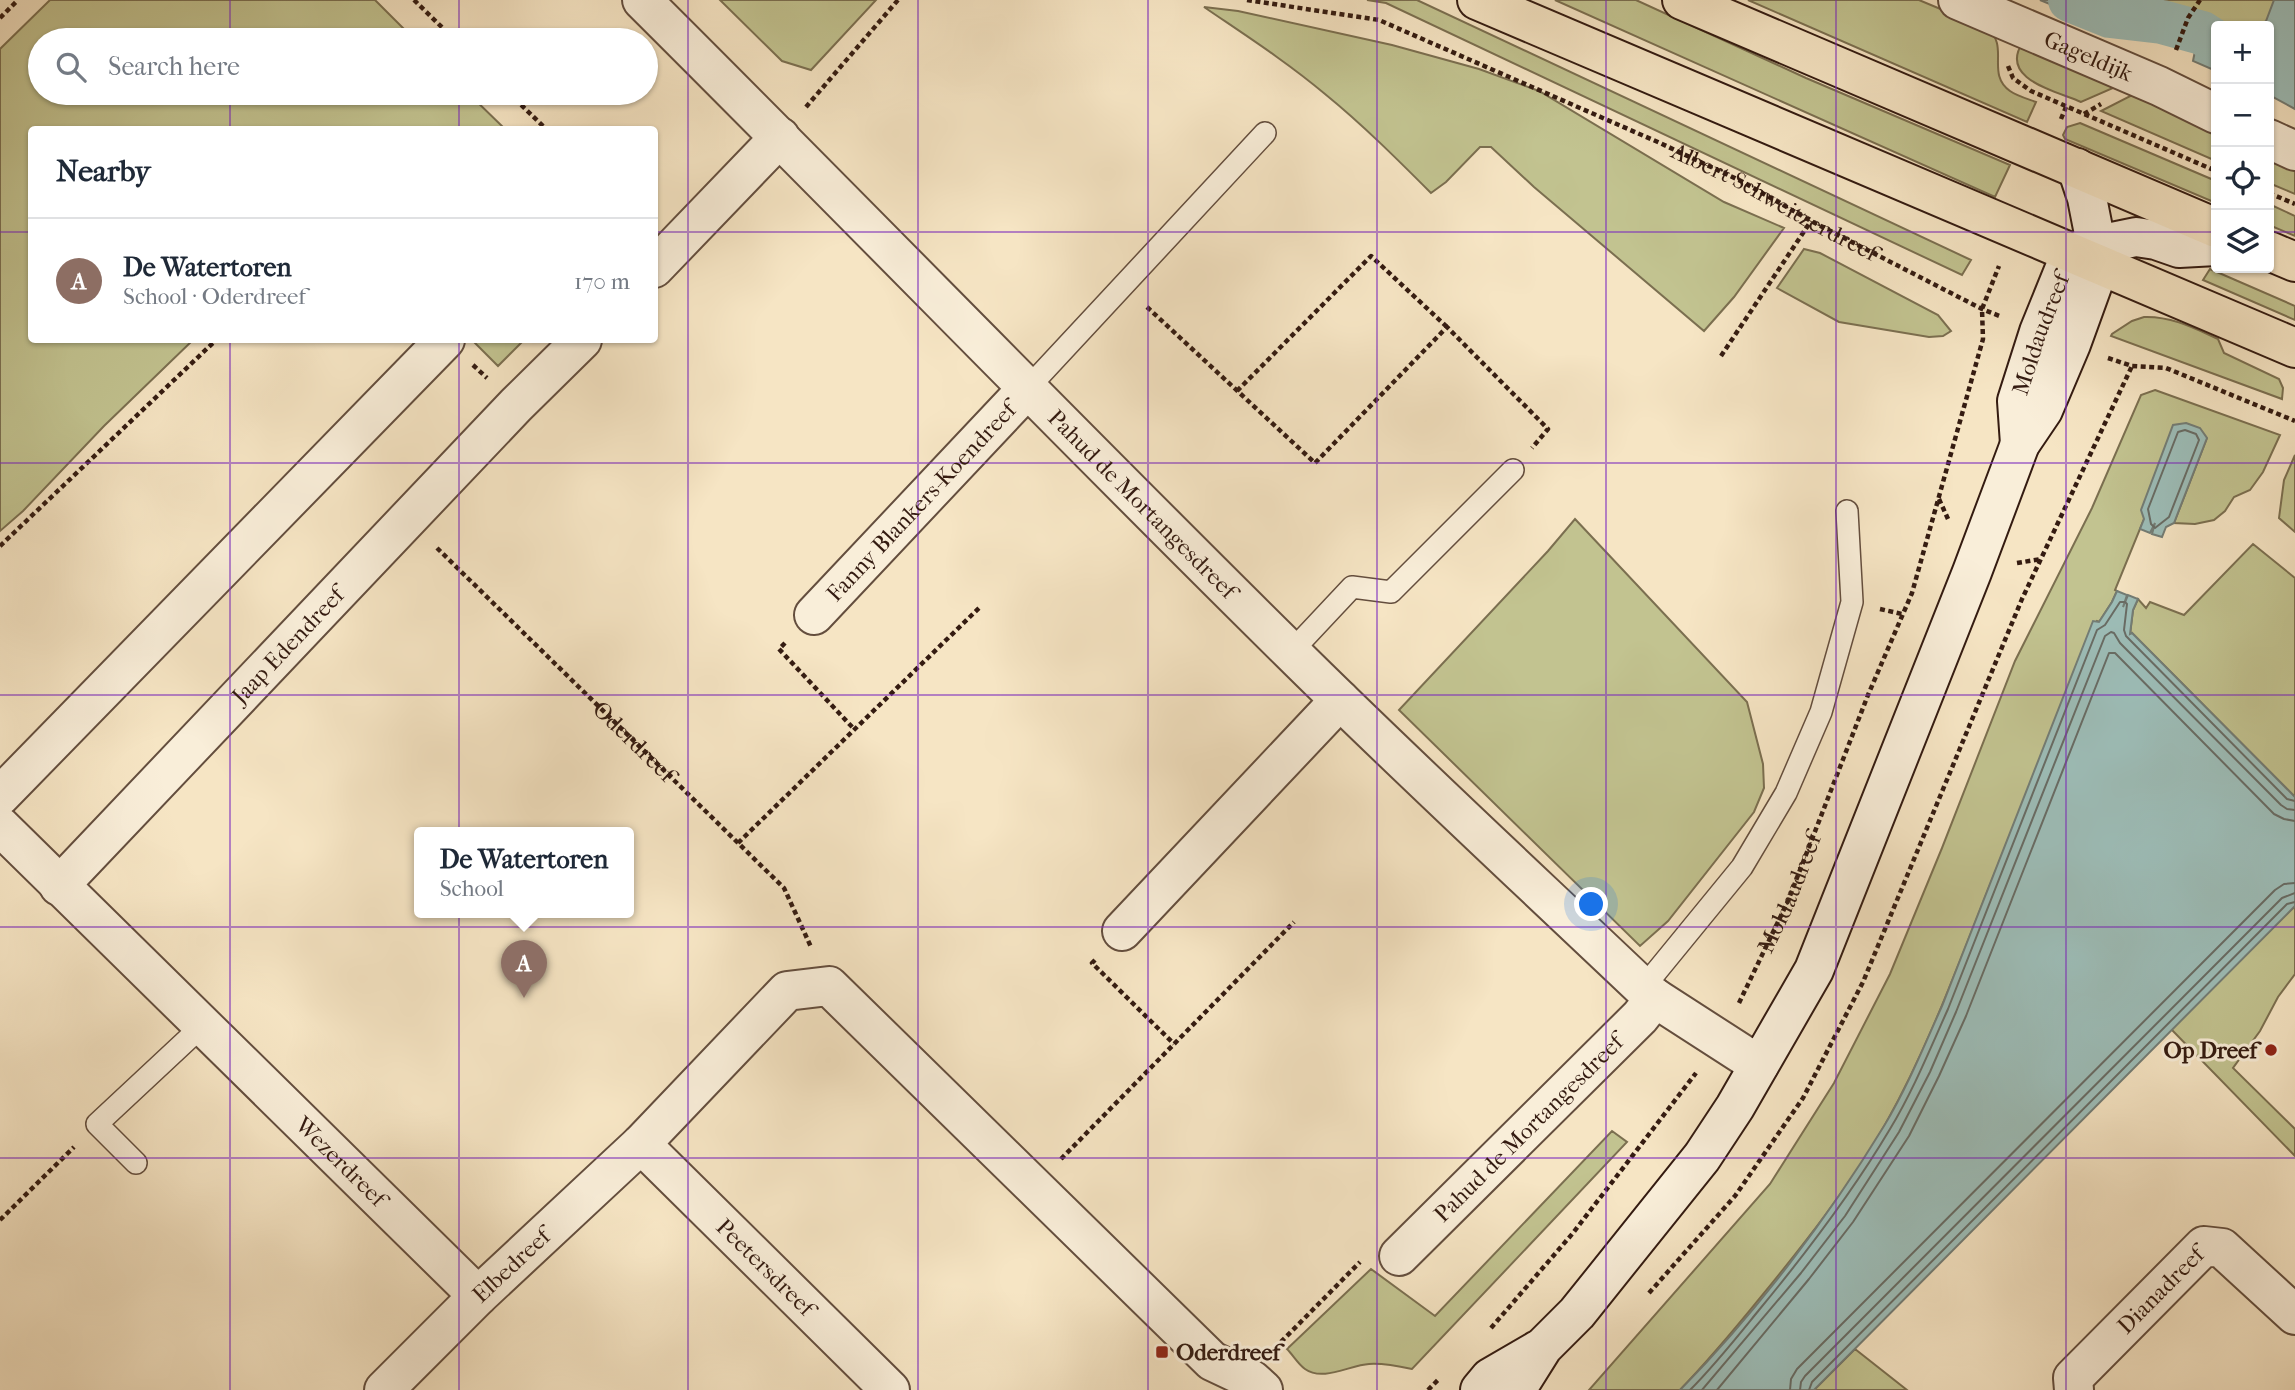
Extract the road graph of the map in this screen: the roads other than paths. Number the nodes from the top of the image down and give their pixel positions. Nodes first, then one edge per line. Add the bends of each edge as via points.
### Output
1 (642, 0) edge
2 (1477, 0) edge
3 (1682, 0) edge
4 (1958, 0) edge
5 (2211, 112) edge
6 (1265, 132) dead end
7 (780, 137) junction
8 (2274, 141) edge
9 (2295, 151) edge
10 (2077, 168) junction
11 (2211, 226) edge
12 (2211, 246) edge
13 (2274, 253) edge
14 (2089, 254) junction
15 (2295, 262) edge
16 (658, 264) edge
17 (579, 343) edge
18 (2295, 348) edge
19 (456, 349) edge
20 (1027, 389) junction
21 (1513, 470) road end
22 (1847, 512) dead end
23 (814, 615) road end
24 (1291, 652) junction
25 (1340, 700) junction
26 (0, 796) edge
27 (0, 827) edge
28 (59, 886) junction
29 (1122, 931) road end
30 (1649, 993) junction
31 (202, 1026) junction
32 (1759, 1065) junction
33 (641, 1144) junction
34 (136, 1163) dead end
35 (1399, 1256) road end
36 (478, 1296) junction
37 (2295, 1315) edge
38 (1543, 1347) junction
39 (1238, 1380) edge
40 (384, 1390) edge
41 (890, 1390) edge
42 (1480, 1390) edge
43 (1516, 1390) edge
44 (2074, 1390) edge

1 - 7 street, Pahud de Mortangesdreef
2 - 14 highway
3 - 10 highway
4 - 5 street, Gageldijk
6 - 20 lane
7 - 16 street
7 - 20 street, Pahud de Mortangesdreef
8 - 9 street
10 - 11 highway
10 - 14 street via 2087,198
12 - 14 street via 2179,248 2136,237
13 - 15 highway
14 - 18 highway
14 - 32 street, Moldaudreef via 2055,338 2043,410 2020,444 1814,970
17 - 28 street, Jaap Edendreef
19 - 26 street
20 - 23 street, Fanny Blankers-Koendreef
20 - 24 street, Pahud de Mortangesdreef
21 - 24 lane via 1391,592 1352,587
22 - 30 lane via 1852,603 1821,712 1786,793 1742,867
24 - 25 street, Pahud de Mortangesdreef
25 - 29 street
25 - 30 street, Pahud de Mortangesdreef
27 - 28 street, Wezerdreef
28 - 31 street, Wezerdreef
30 - 32 street, Pahud de Mortangesdreef
30 - 35 street, Pahud de Mortangesdreef via 1640,1017
31 - 34 lane via 97,1124
31 - 36 street, Wezerdreef
32 - 38 street, Moldaudreef via 1702,1157 1577,1312
33 - 36 street, Elbedreef
33 - 39 street via 787,991 829,986
33 - 41 street, Peetersdreef
36 - 40 street, Elbedreef
37 - 44 street, Dianadreef via 2222,1248 2204,1245 2073,1378
38 - 42 street, Moldaudreef via 1490,1378
38 - 43 street, Moldaudreef

